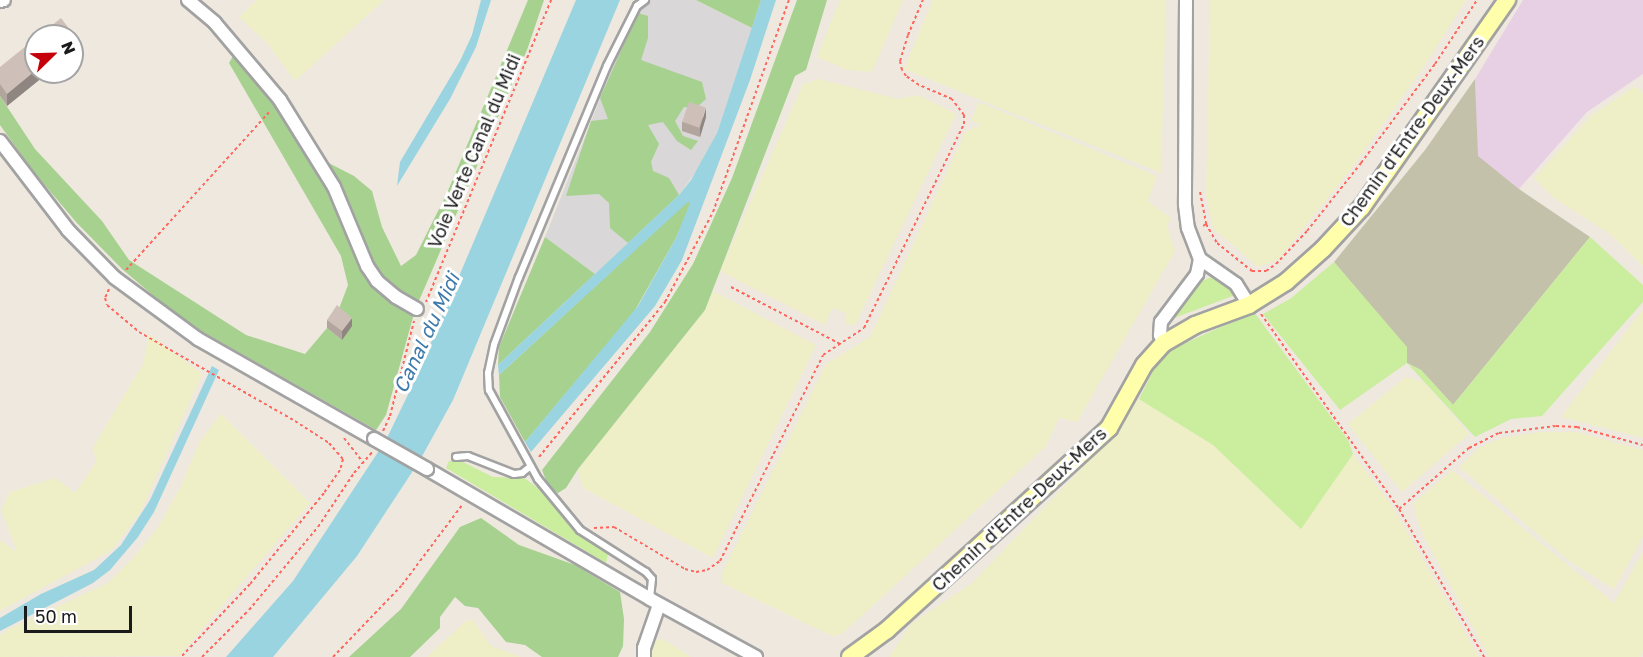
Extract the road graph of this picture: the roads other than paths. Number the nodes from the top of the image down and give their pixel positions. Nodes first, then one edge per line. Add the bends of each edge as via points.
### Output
1 (188, 0) edge
2 (645, 0) edge
3 (1186, 0) edge
4 (1507, 0) edge
5 (0, 141) edge
6 (1200, 259) junction
7 (1251, 303) junction
8 (417, 309) road end
9 (1164, 343) junction
10 (456, 457) dead end
11 (531, 466) junction
12 (654, 602) junction
13 (858, 656) edge
14 (644, 657) edge
15 (756, 657) edge

1 - 8 street via 215,22 280,100 334,187 377,281
2 - 11 lane via 637,6 607,66 494,345 489,390
3 - 6 street via 1185,205
4 - 7 street, Chemin d'Entre-Deux-Mers via 1362,207 1286,282
5 - 12 street, bridge via 68,230 115,278 198,339 378,438
6 - 7 street via 1236,284
6 - 9 street via 1197,274 1161,321
7 - 9 street, Chemin d'Entre-Deux-Mers via 1195,325
9 - 13 street, Chemin d'Entre-Deux-Mers via 1144,365 1109,428
10 - 11 lane via 468,456 514,474
11 - 12 lane via 580,530 646,572 652,579
12 - 14 street
12 - 15 street

